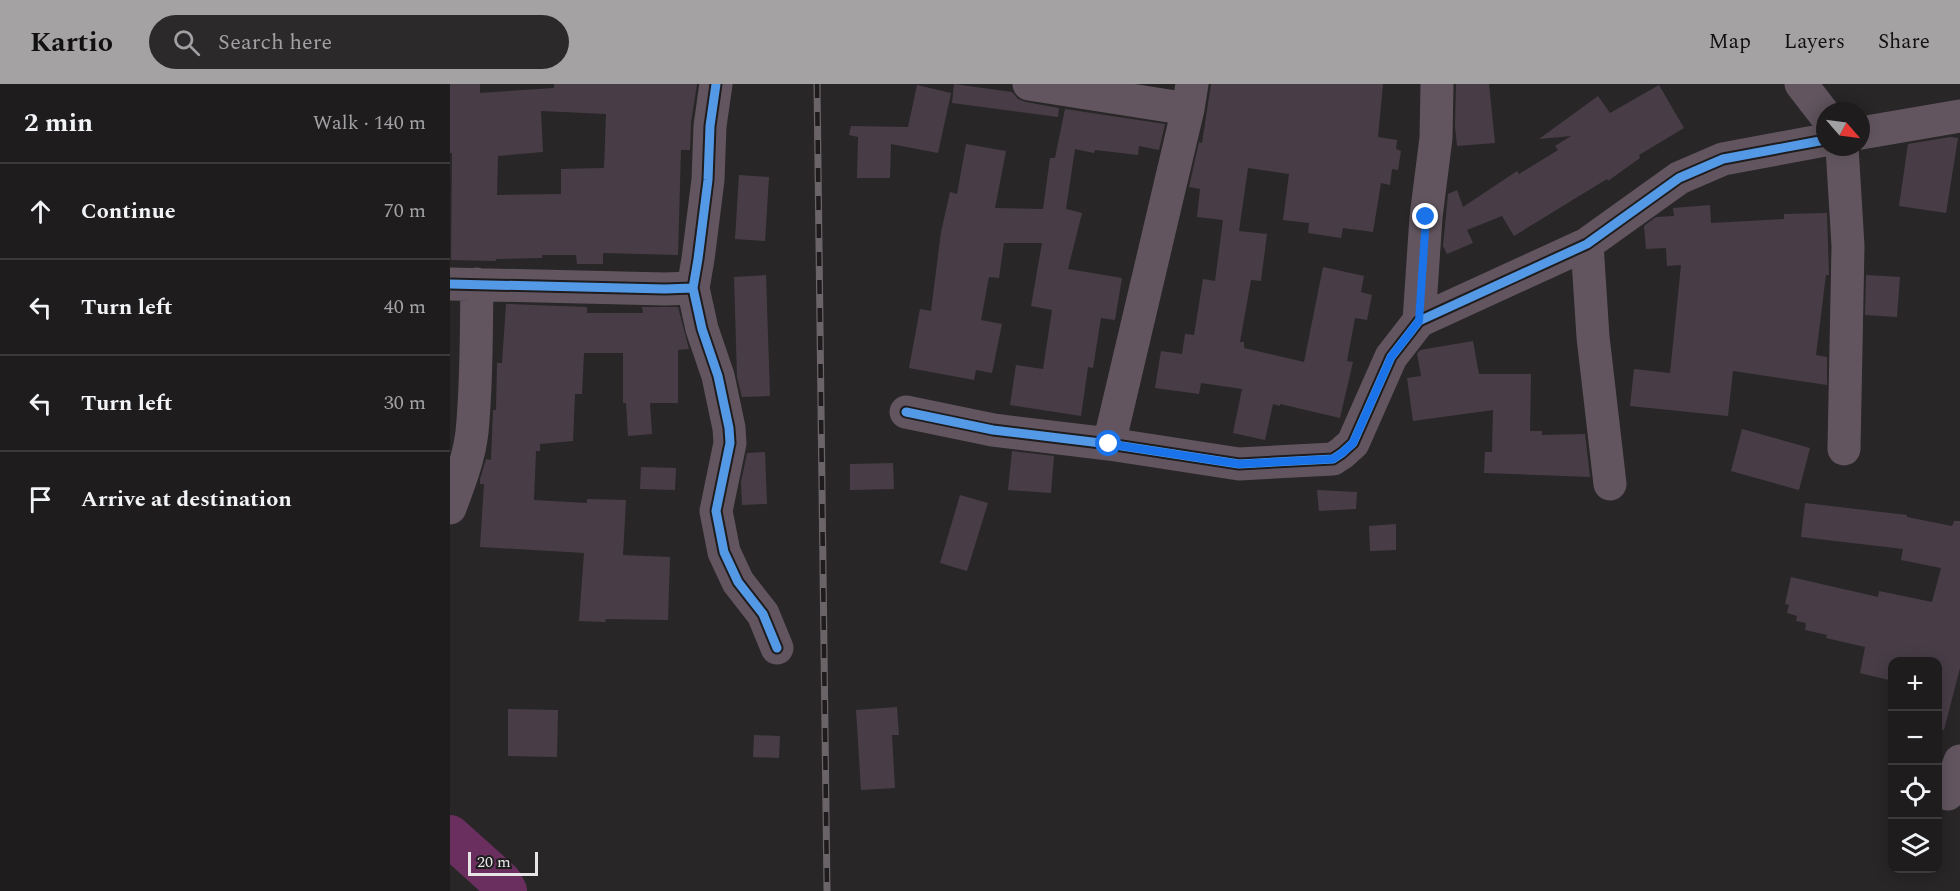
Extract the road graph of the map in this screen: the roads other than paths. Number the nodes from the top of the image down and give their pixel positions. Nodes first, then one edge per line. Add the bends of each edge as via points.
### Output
1 (716, 84) edge
2 (1029, 84) edge
3 (1437, 84) edge
4 (1801, 84) edge
5 (1190, 97) edge
6 (1816, 103) edge
7 (1960, 116) edge
8 (1870, 131) edge
9 (1816, 142) edge
10 (1843, 156) edge
11 (1587, 244) junction
12 (463, 284) edge
13 (693, 288) junction
14 (1419, 321) junction
15 (906, 412) dead end
16 (1109, 444) junction
17 (1844, 449) dead end
18 (1610, 484) dead end
19 (450, 508) edge
20 (777, 648) dead end
21 (1960, 761) edge
22 (1948, 794) dead end

1 - 13 street
2 - 5 street
3 - 14 street via 1436,138
4 - 6 street
5 - 16 street
7 - 8 street
9 - 11 street via 1723,159 1678,178
10 - 17 street via 1848,246
11 - 14 street
11 - 18 street
12 - 13 street
12 - 19 street via 476,375 471,434
13 - 20 street via 729,428 730,443 716,511 724,552 738,582 763,614
14 - 16 street via 1391,357 1353,443 1333,459 1239,464
15 - 16 street via 993,430
21 - 22 street

